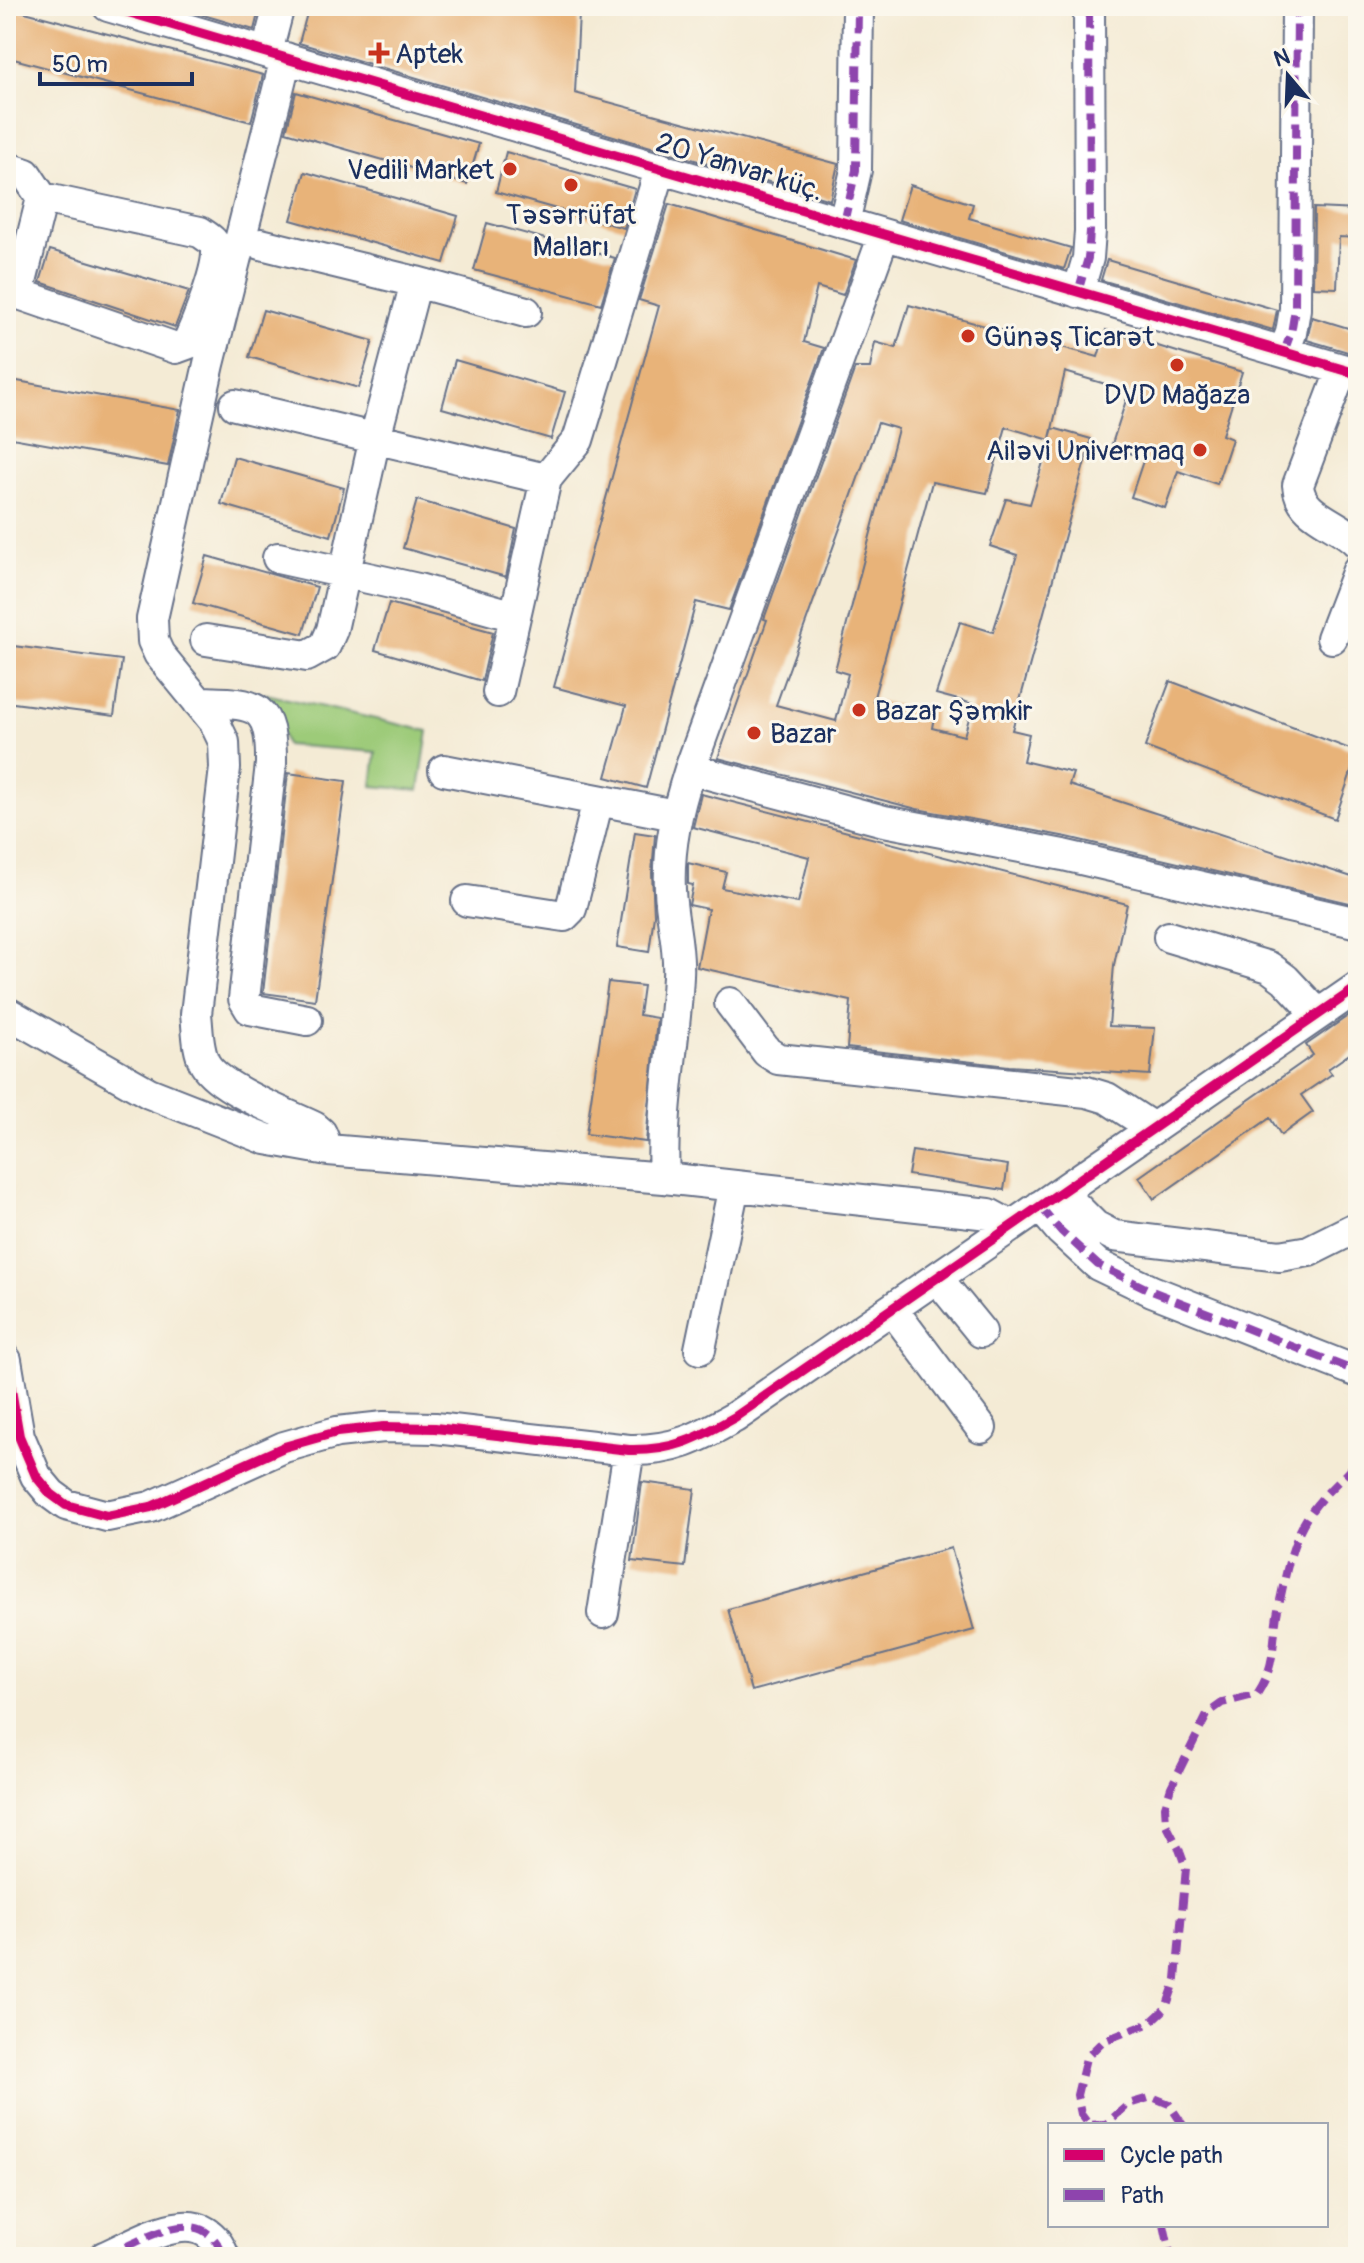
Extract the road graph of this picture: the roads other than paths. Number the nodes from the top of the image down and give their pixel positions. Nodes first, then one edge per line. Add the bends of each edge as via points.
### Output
1 (108, 6) edge
2 (279, 6) edge
3 (858, 6) edge
4 (1089, 6) edge
5 (1297, 6) edge
6 (163, 14) edge
7 (276, 55) junction
8 (6, 167) edge
9 (661, 167) junction
10 (42, 198) junction
11 (844, 223) junction
12 (884, 235) junction
13 (261, 244) dead end
14 (416, 282) junction
15 (1078, 292) junction
16 (526, 312) dead end
17 (1284, 352) junction
18 (1350, 372) edge
19 (235, 405) dead end
20 (375, 438) junction
21 (546, 479) junction
22 (1358, 543) edge
23 (278, 558) dead end
24 (1358, 570) edge
25 (344, 573) junction
26 (515, 616) junction
27 (1332, 638) dead end
28 (206, 640) dead end
29 (498, 692) dead end
30 (198, 702) junction
31 (690, 769) junction
32 (444, 770) dead end
33 (598, 800) junction
34 (675, 815) junction
35 (467, 901) dead end
36 (1358, 923) edge
37 (1169, 937) dead end
38 (1358, 987) edge
39 (730, 1003) dead end
40 (6, 1012) edge
41 (1318, 1014) junction
42 (307, 1020) dead end
43 (1153, 1128) junction
44 (328, 1150) junction
45 (664, 1178) junction
46 (734, 1186) junction
47 (1051, 1199) junction
48 (1002, 1221) dead end
49 (1353, 1229) dead end
50 (937, 1278) junction
51 (892, 1309) junction
52 (981, 1332) dead end
53 (700, 1349) dead end
54 (6, 1360) edge
55 (1358, 1372) edge
56 (981, 1428) dead end
57 (629, 1450) junction
58 (603, 1613) dead end
59 (104, 2257) edge
60 (224, 2257) edge

1 - 6 street, 20 Yanvar küç.
2 - 7 street
3 - 11 street via 856,170
4 - 15 street via 1090,231
5 - 17 street via 1295,309
6 - 7 street, 20 Yanvar küç.
7 - 9 street, 20 Yanvar küç.
7 - 30 street via 152,619 159,654
8 - 10 street via 26,174
9 - 11 street, 20 Yanvar küç.
9 - 21 street via 578,440
10 - 10 street via 200,232 212,240 217,249 214,264 199,321 187,344 176,348 22,295
11 - 12 street, 20 Yanvar küç.
12 - 15 street, 20 Yanvar küç.
12 - 31 street
13 - 14 street
14 - 16 street
14 - 20 street
15 - 17 street, 20 Yanvar küç.
17 - 18 street, 20 Yanvar küç.
18 - 22 street via 1298,485 1299,497 1309,509
19 - 20 street
20 - 21 street
20 - 25 street
21 - 26 street
23 - 25 street
24 - 27 street
25 - 26 street
25 - 28 street via 332,630 315,654
26 - 29 street
30 - 42 street via 245,704 259,710 266,723 271,764 244,999 250,1009
30 - 44 street via 224,742 225,768 196,1014 199,1044 206,1065 226,1084 314,1127
31 - 34 street
31 - 36 street via 884,821 1063,855
32 - 33 street
33 - 34 street
33 - 35 street via 571,909 564,916
34 - 45 street via 670,893 679,945 678,978 663,1115
37 - 41 street via 1269,967
38 - 41 street
39 - 43 street via 778,1059 1087,1092 1107,1098
40 - 44 street via 149,1093 266,1139
41 - 43 street
43 - 47 street
44 - 45 street
45 - 46 street
46 - 48 street via 989,1214
46 - 53 street
47 - 49 street via 1114,1236 1280,1256 1309,1251
47 - 50 street
47 - 55 street via 1061,1231 1098,1265
50 - 51 street
50 - 52 street
51 - 56 street
51 - 57 street via 702,1436 653,1451
54 - 57 street via 19,1436 36,1476 66,1505 107,1516 151,1507 284,1447 337,1432 435,1428
57 - 58 street
59 - 60 street via 173,2227 193,2225 210,2233

